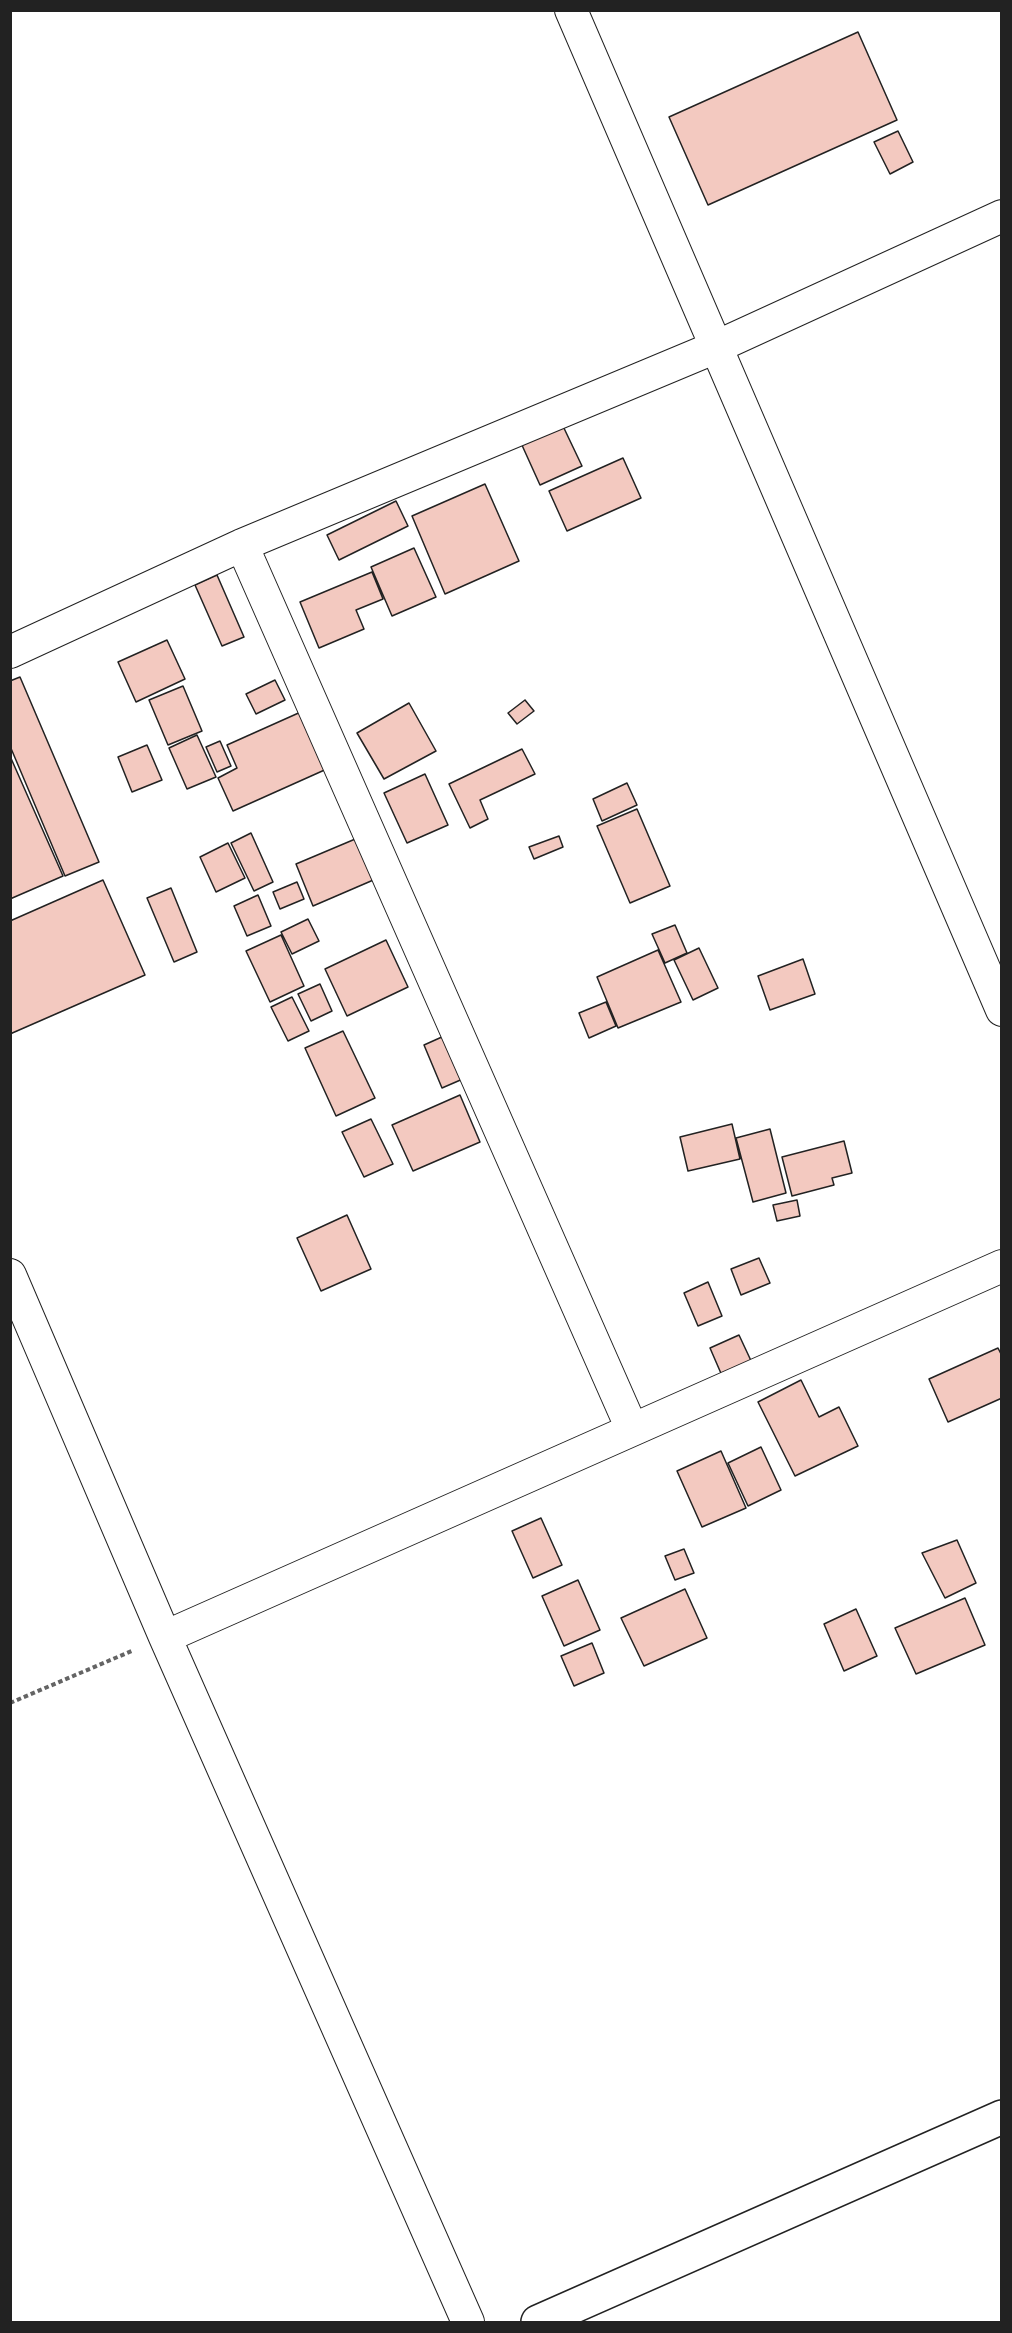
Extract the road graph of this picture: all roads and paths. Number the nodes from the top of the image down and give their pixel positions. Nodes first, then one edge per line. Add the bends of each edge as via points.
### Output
1 (571, 10) edge
2 (1002, 216) edge
3 (716, 347) junction
4 (242, 545) junction
5 (10, 651) edge
6 (1002, 1010) edge
7 (1002, 1266) edge
8 (10, 1275) edge
9 (632, 1429) junction
10 (165, 1637) junction
11 (10, 1703) edge
12 (1002, 2117) edge
13 (468, 2322) edge
14 (538, 2322) edge

1 - 3 street
2 - 3 street
3 - 4 street
3 - 6 street
4 - 5 street
4 - 9 street
7 - 9 street
8 - 10 street
9 - 10 street
10 - 11 path
10 - 13 street
12 - 14 street

